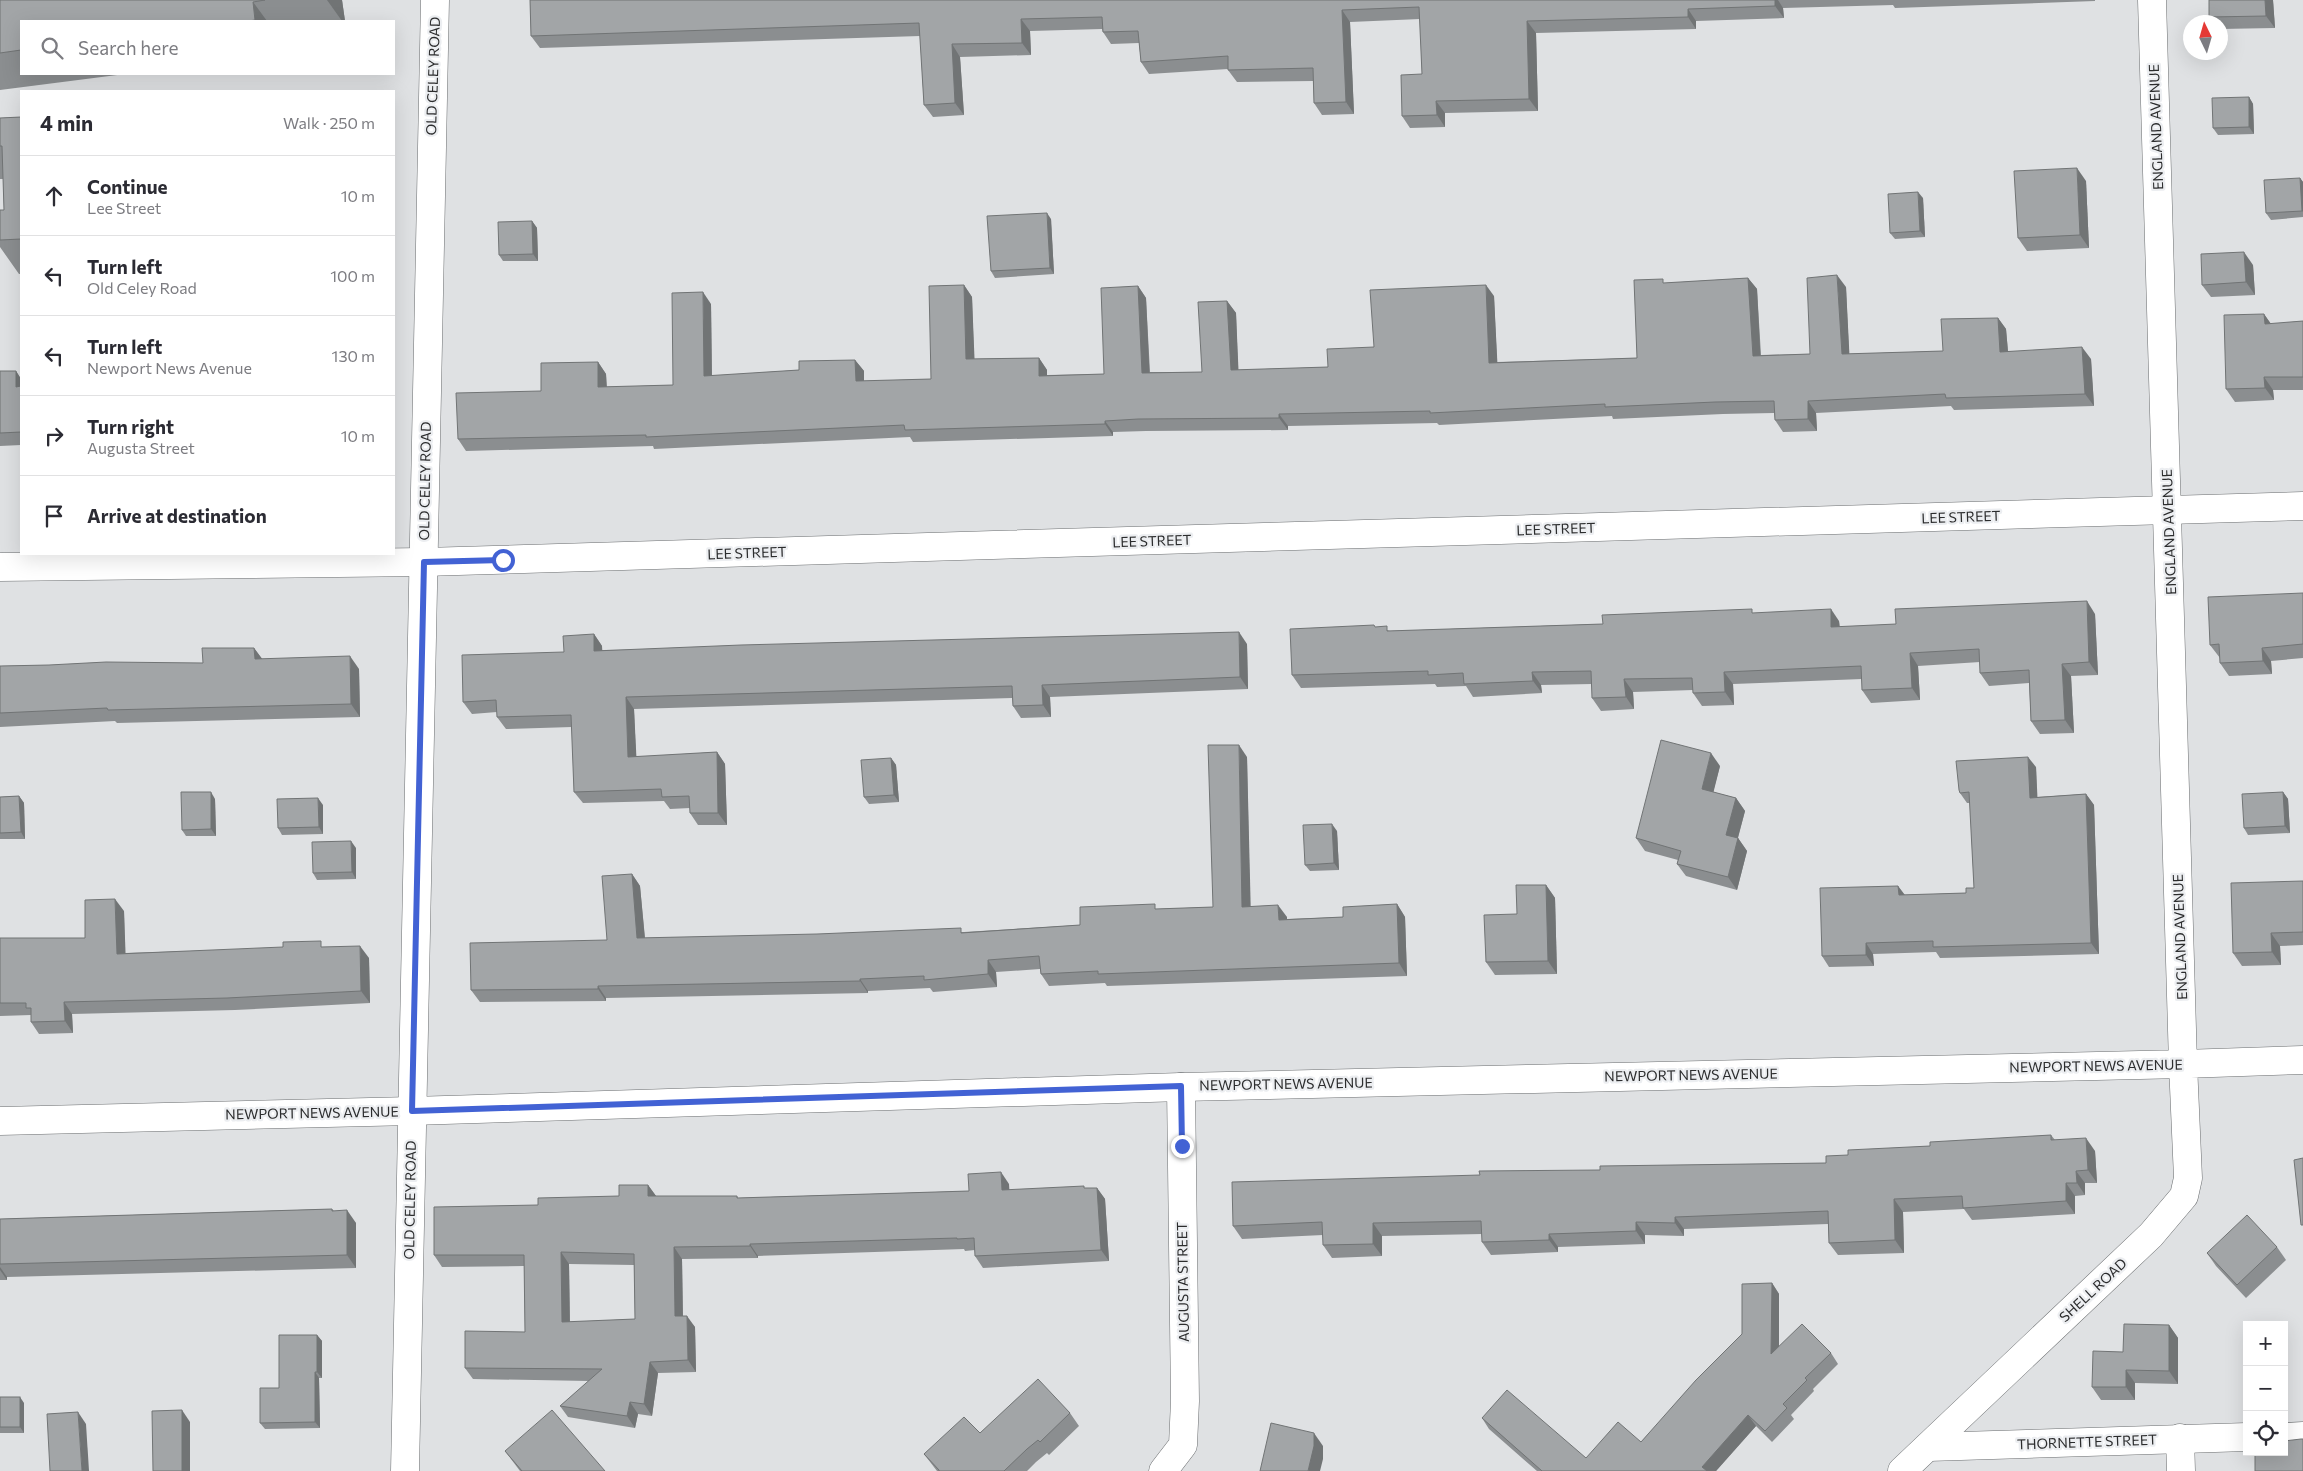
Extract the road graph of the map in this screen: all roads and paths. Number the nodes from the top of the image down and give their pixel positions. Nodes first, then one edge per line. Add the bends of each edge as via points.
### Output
1 (435, 0) edge
2 (2152, 0) edge
3 (2303, 506) edge
4 (2168, 510) junction
5 (424, 562) junction
6 (0, 567) edge
7 (2303, 1060) edge
8 (2183, 1064) junction
9 (1181, 1086) junction
10 (412, 1111) junction
11 (0, 1121) edge
12 (2303, 1436) edge
13 (2243, 1437) edge
14 (2288, 1437) edge
15 (2180, 1438) junction
16 (1928, 1447) junction
17 (405, 1471) edge
18 (1163, 1471) edge
19 (1902, 1471) edge
20 (2181, 1471) edge

1 - 5 street, OLD CELEY ROAD
2 - 4 street, ENGLAND AVENUE
3 - 4 street, LEE STREET
4 - 5 street, LEE STREET
4 - 8 street, ENGLAND AVENUE
5 - 6 street, LEE STREET
5 - 10 street, OLD CELEY ROAD
7 - 8 street, NEWPORT NEWS AVENUE
8 - 9 street, NEWPORT NEWS AVENUE
8 - 16 street, SHELL ROAD via 2188,1178 2184,1196 2151,1235
9 - 10 street, NEWPORT NEWS AVENUE
9 - 18 street, AUGUSTA STREET via 1184,1445
10 - 11 street, NEWPORT NEWS AVENUE
10 - 17 street, OLD CELEY ROAD
12 - 14 street
13 - 15 street, THORNETTE STREET
15 - 16 street, THORNETTE STREET
15 - 20 street
16 - 19 street, SHELL ROAD

